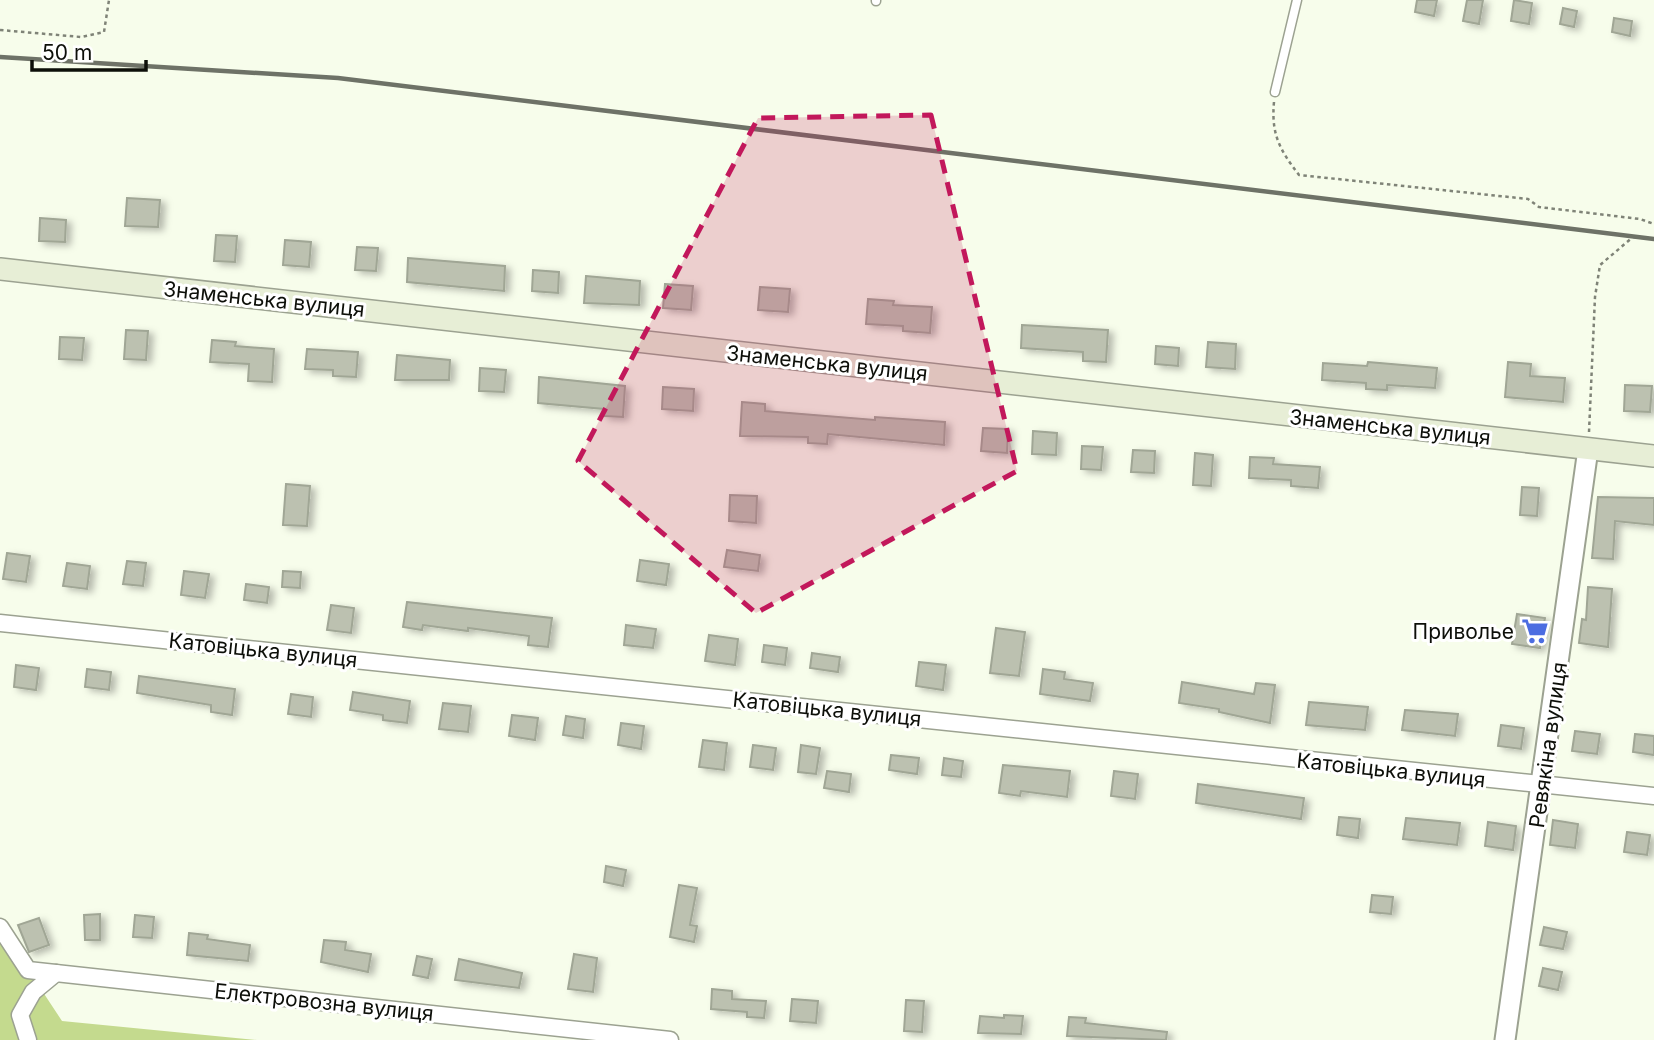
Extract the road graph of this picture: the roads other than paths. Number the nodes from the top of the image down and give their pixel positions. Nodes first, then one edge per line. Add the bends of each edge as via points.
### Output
1 (1297, 0) edge
2 (1275, 92) road end
3 (0, 269) edge
4 (1588, 449) junction
5 (1654, 456) edge
6 (0, 623) edge
7 (1543, 786) junction
8 (1654, 796) edge
9 (0, 927) edge
10 (57, 973) junction
11 (28, 1040) edge
12 (670, 1040) edge
13 (1506, 1040) edge

1 - 2 lane
3 - 4 main road, Знаменська вулиця
4 - 5 main road, Знаменська вулиця
4 - 7 street, Ревякіна вулиця
6 - 7 street, Катовіцька вулиця
7 - 8 street, Катовіцька вулиця
7 - 13 street, Ревякіна вулиця
9 - 10 street, Електровозна вулиця via 28,970
10 - 11 street via 33,992 20,1015
10 - 12 street, Електровозна вулиця

